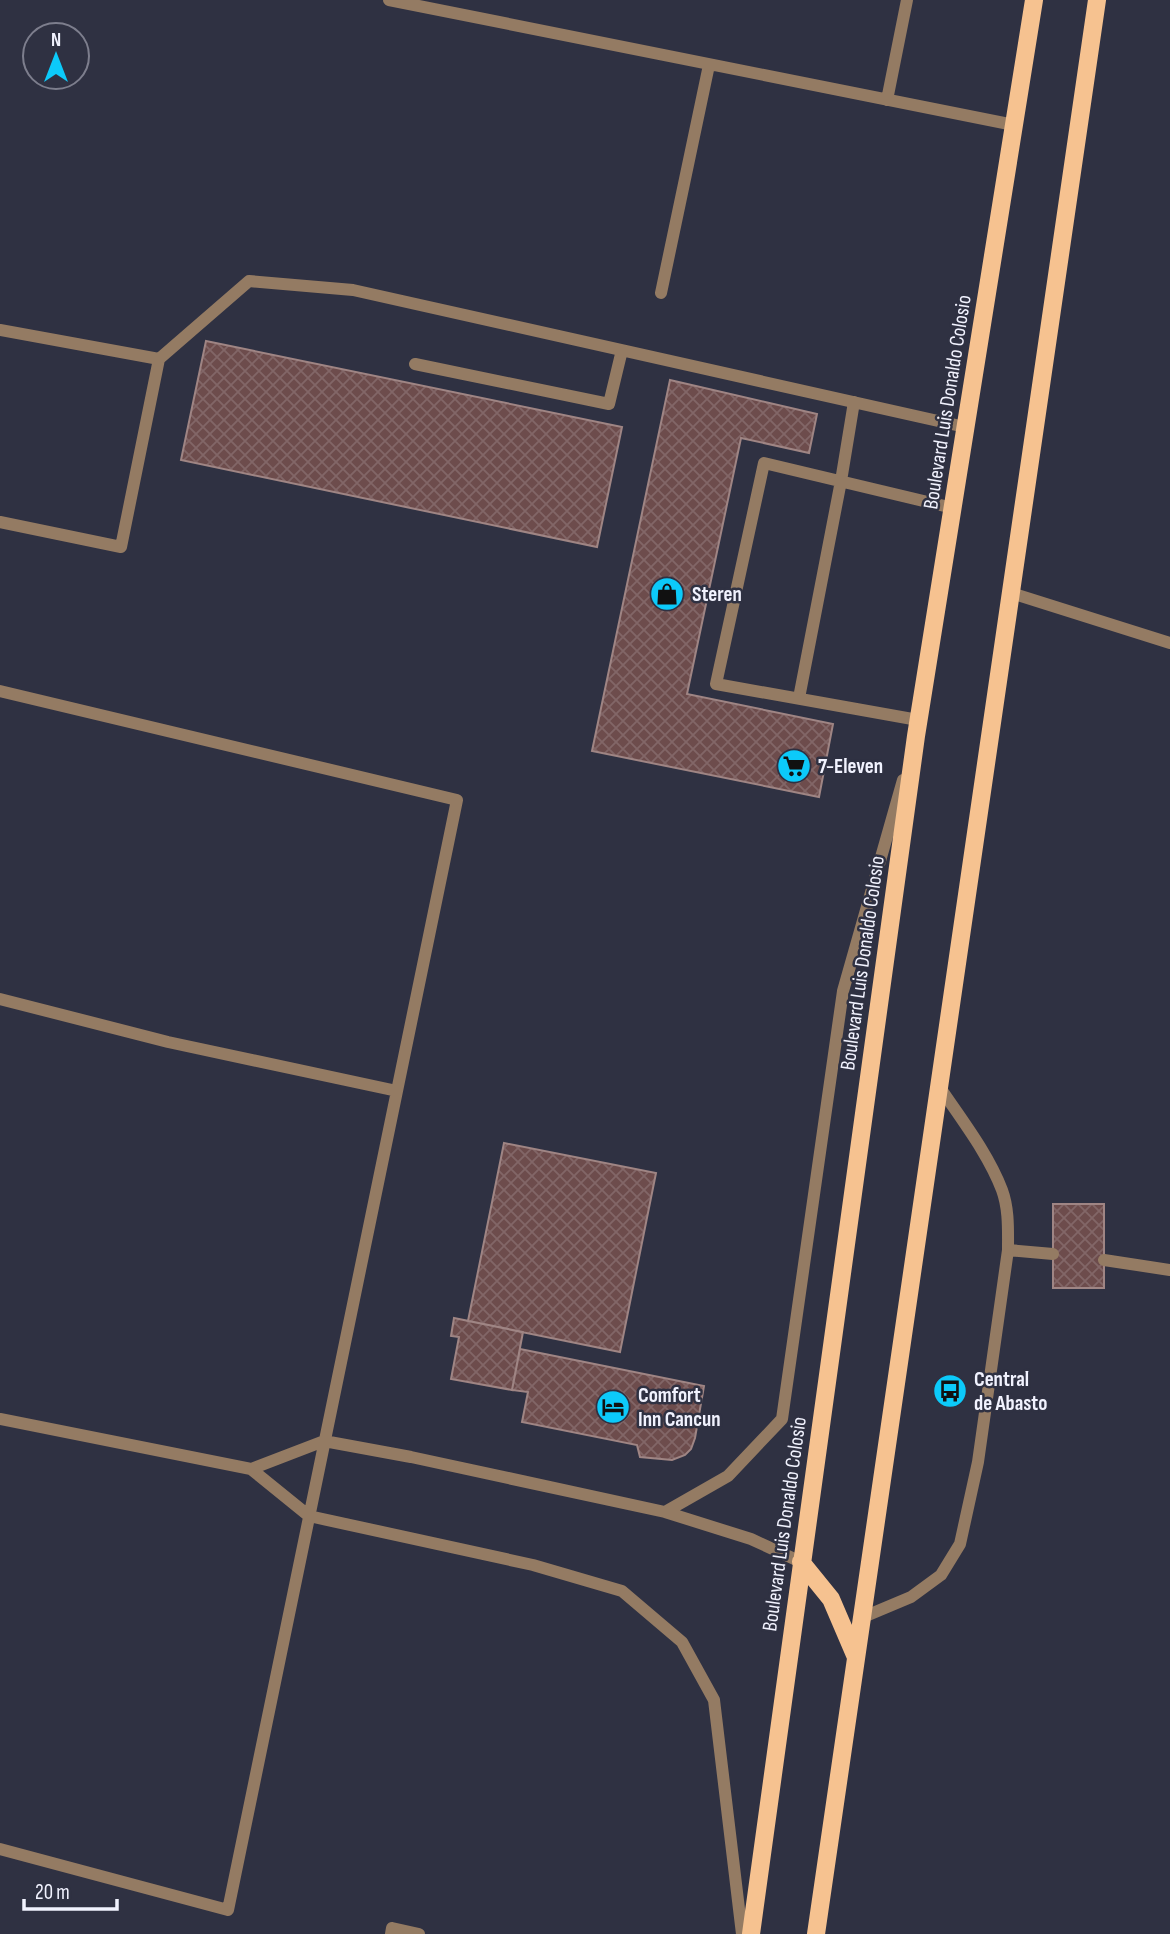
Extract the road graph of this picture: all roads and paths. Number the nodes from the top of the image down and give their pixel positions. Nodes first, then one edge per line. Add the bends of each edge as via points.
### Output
1 (389, 0) edge
2 (907, 0) edge
3 (1034, 0) edge
4 (1097, 0) edge
5 (709, 65) junction
6 (887, 100) junction
7 (1014, 125) junction
8 (662, 293) dead end
9 (0, 330) edge
10 (622, 350) junction
11 (159, 359) junction
12 (415, 364) dead end
13 (854, 402) junction
14 (965, 427) junction
15 (841, 481) junction
16 (953, 508) junction
17 (0, 522) edge
18 (1010, 593) junction
19 (1170, 643) edge
20 (0, 691) edge
21 (799, 698) junction
22 (917, 728) junction
23 (0, 999) edge
24 (939, 1086) junction
25 (397, 1091) junction
26 (1008, 1251) junction
27 (1053, 1254) dead end
28 (1104, 1260) dead end
29 (1170, 1270) edge
30 (0, 1419) edge
31 (324, 1441) junction
32 (251, 1469) junction
33 (665, 1512) junction
34 (309, 1516) junction
35 (802, 1562) junction
36 (861, 1618) junction
37 (855, 1656) junction
38 (0, 1849) edge
39 (391, 1934) edge
40 (419, 1934) edge
41 (742, 1934) edge
42 (751, 1934) edge
43 (816, 1934) edge

1 - 5 lane
2 - 6 lane
3 - 7 main road, Boulevard Luis Donaldo Colosio
4 - 18 main road
5 - 6 lane
5 - 8 lane
6 - 7 lane
7 - 14 main road, Boulevard Luis Donaldo Colosio
9 - 11 lane
10 - 11 lane via 353,290 249,281
10 - 12 lane via 609,404
10 - 13 lane
11 - 17 lane via 121,547
13 - 14 lane
13 - 15 lane
14 - 16 main road, Boulevard Luis Donaldo Colosio
15 - 16 lane
15 - 21 lane
15 - 21 lane via 764,463 716,684
16 - 22 main road, Boulevard Luis Donaldo Colosio
18 - 19 lane
18 - 24 main road
20 - 25 lane via 457,800
21 - 22 lane
22 - 33 lane via 843,991 782,1419 728,1476
22 - 35 main road, Boulevard Luis Donaldo Colosio
23 - 25 lane via 168,1042
24 - 26 lane via 1002,1191
24 - 36 main road
25 - 31 lane
26 - 27 lane
26 - 36 lane via 978,1462 960,1544 941,1575 911,1597
28 - 29 lane
30 - 32 lane
31 - 32 lane
31 - 33 lane
31 - 34 lane
32 - 34 lane
33 - 35 lane via 751,1539
34 - 38 lane via 228,1910
34 - 41 lane via 533,1565 622,1591 682,1642 714,1700
35 - 37 main road via 831,1599
35 - 42 main road, Boulevard Luis Donaldo Colosio
36 - 37 main road
37 - 43 main road
39 - 40 lane via 392,1928

